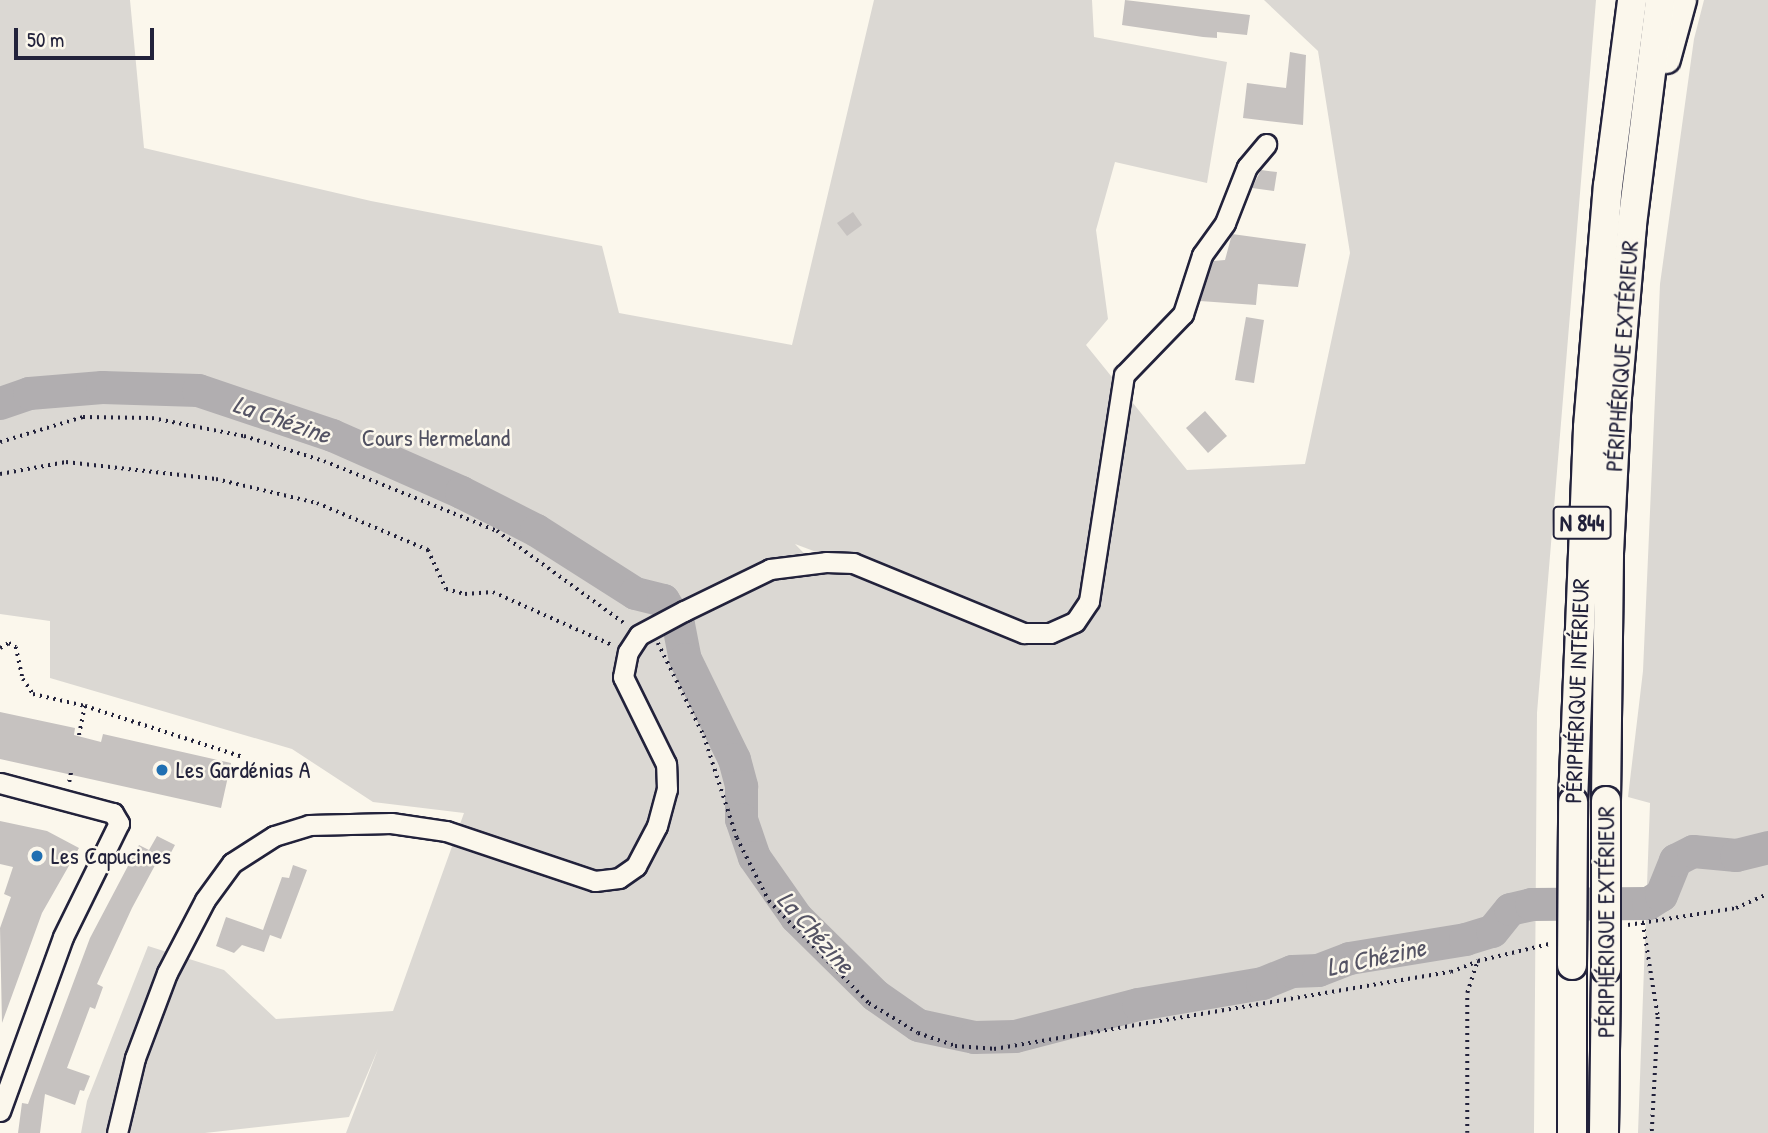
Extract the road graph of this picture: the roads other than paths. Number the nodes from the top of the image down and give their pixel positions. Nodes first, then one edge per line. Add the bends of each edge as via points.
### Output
1 (1632, 0) edge
2 (1660, 0) edge
3 (1682, 0) edge
4 (1650, 71) junction
5 (1266, 144) dead end
6 (0, 783) edge
7 (0, 1111) edge
8 (117, 1133) edge
9 (1572, 1133) edge
10 (1604, 1133) edge

1 - 9 highway, PÉRIPHÉRIQUE INTÉRIEUR / N 844, bridge via 1606,209 1589,413 1564,954
2 - 4 highway, PÉRIPHÉRIQUE EXTÉRIEUR / N 844
3 - 4 highway via 1668,58
4 - 10 highway, PÉRIPHÉRIQUE EXTÉRIEUR / N 844, bridge via 1627,274 1611,493
5 - 8 street via 1247,167 1225,223 1202,255 1183,314 1124,375 1089,601 1074,622 1050,633 1013,631 853,563 826,562 770,569 684,611 645,632 628,652 624,677 666,764 667,776 657,826 636,866 619,878 596,881 446,831 390,823 309,825 274,836 232,863 205,900 167,973 139,1046
6 - 7 street via 113,813 119,823 63,937

